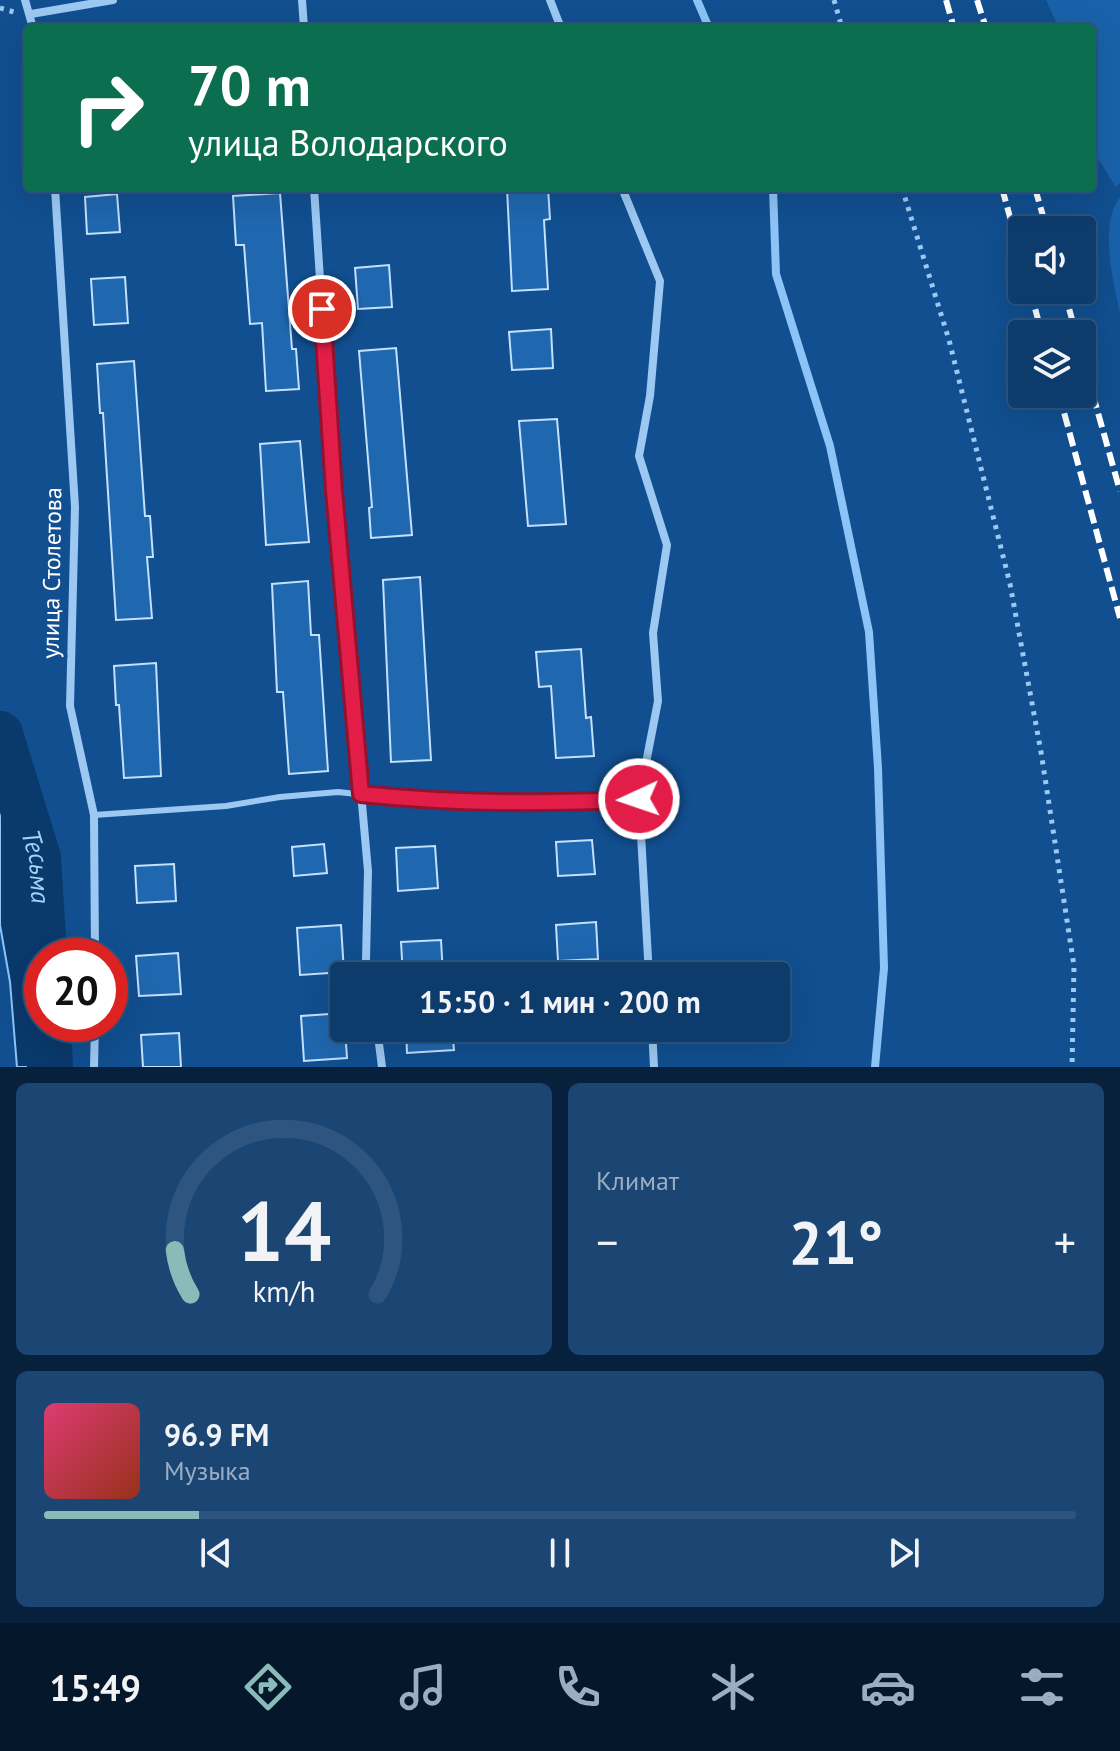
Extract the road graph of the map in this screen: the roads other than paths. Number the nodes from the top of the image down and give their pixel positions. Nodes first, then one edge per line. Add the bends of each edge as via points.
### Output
1 (25, 0) edge
2 (113, 0) edge
3 (302, 0) edge
4 (550, 0) edge
5 (31, 14) junction
6 (32, 24) edge
7 (304, 24) edge
8 (559, 24) edge
9 (55, 192) edge
10 (314, 192) edge
11 (624, 192) edge
12 (361, 794) junction
13 (639, 799) junction
14 (94, 815) junction
15 (95, 938) edge
16 (366, 962) edge
17 (648, 962) edge
18 (95, 1042) edge
19 (379, 1042) edge
20 (653, 1042) edge
21 (94, 1067) edge
22 (382, 1067) edge
23 (654, 1067) edge

1 - 5 street
2 - 5 street
3 - 7 street
4 - 8 street
5 - 6 street
9 - 14 street, улица Столетова via 75,507 70,706
10 - 12 street
11 - 13 street via 660,281 639,456 667,545 653,633 658,701
12 - 13 lane via 439,803
12 - 14 lane
12 - 16 street via 368,871
13 - 17 street
14 - 15 street, улица Столетова
18 - 21 street
19 - 22 street
20 - 23 street

